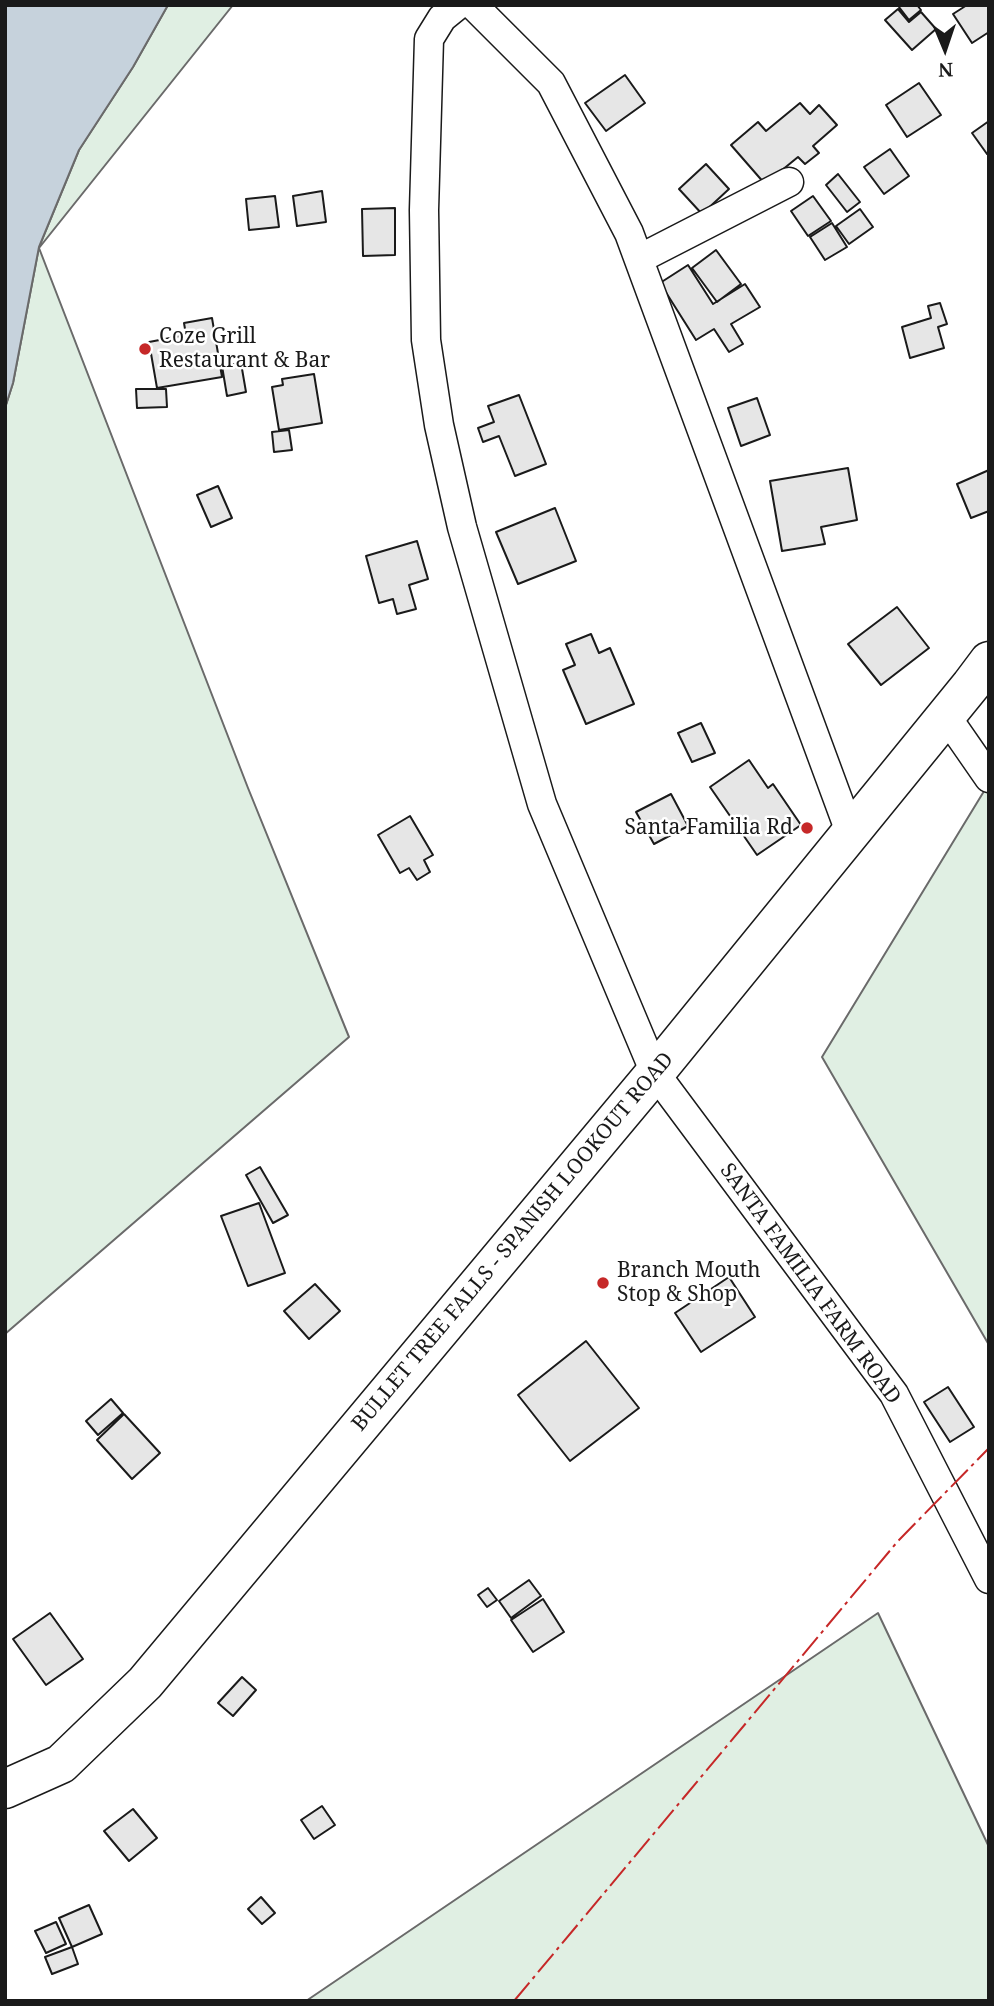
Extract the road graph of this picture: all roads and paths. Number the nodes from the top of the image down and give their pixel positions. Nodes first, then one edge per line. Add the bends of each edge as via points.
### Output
1 (458, 5) edge
2 (472, 5) edge
3 (789, 182) dead end
4 (639, 259) junction
5 (989, 660) edge
6 (946, 716) junction
7 (989, 778) edge
8 (850, 832) junction
9 (655, 1073) junction
10 (989, 1578) edge
11 (5, 1789) edge

1 - 9 street, SANTA FAMILIA FARM ROAD via 442,18 429,39 426,340 439,425 462,527 542,804
2 - 4 street via 551,83
3 - 4 street
4 - 8 street
5 - 6 main road, BULLET TREE FALLS - SPANISH LOOKOUT ROAD
6 - 7 street
6 - 8 main road, BULLET TREE FALLS - SPANISH LOOKOUT ROAD
8 - 9 main road, BULLET TREE FALLS - SPANISH LOOKOUT ROAD
9 - 10 street, SANTA FAMILIA FARM ROAD via 894,1394
9 - 11 main road, BULLET TREE FALLS - SPANISH LOOKOUT ROAD via 145,1683 61,1763

